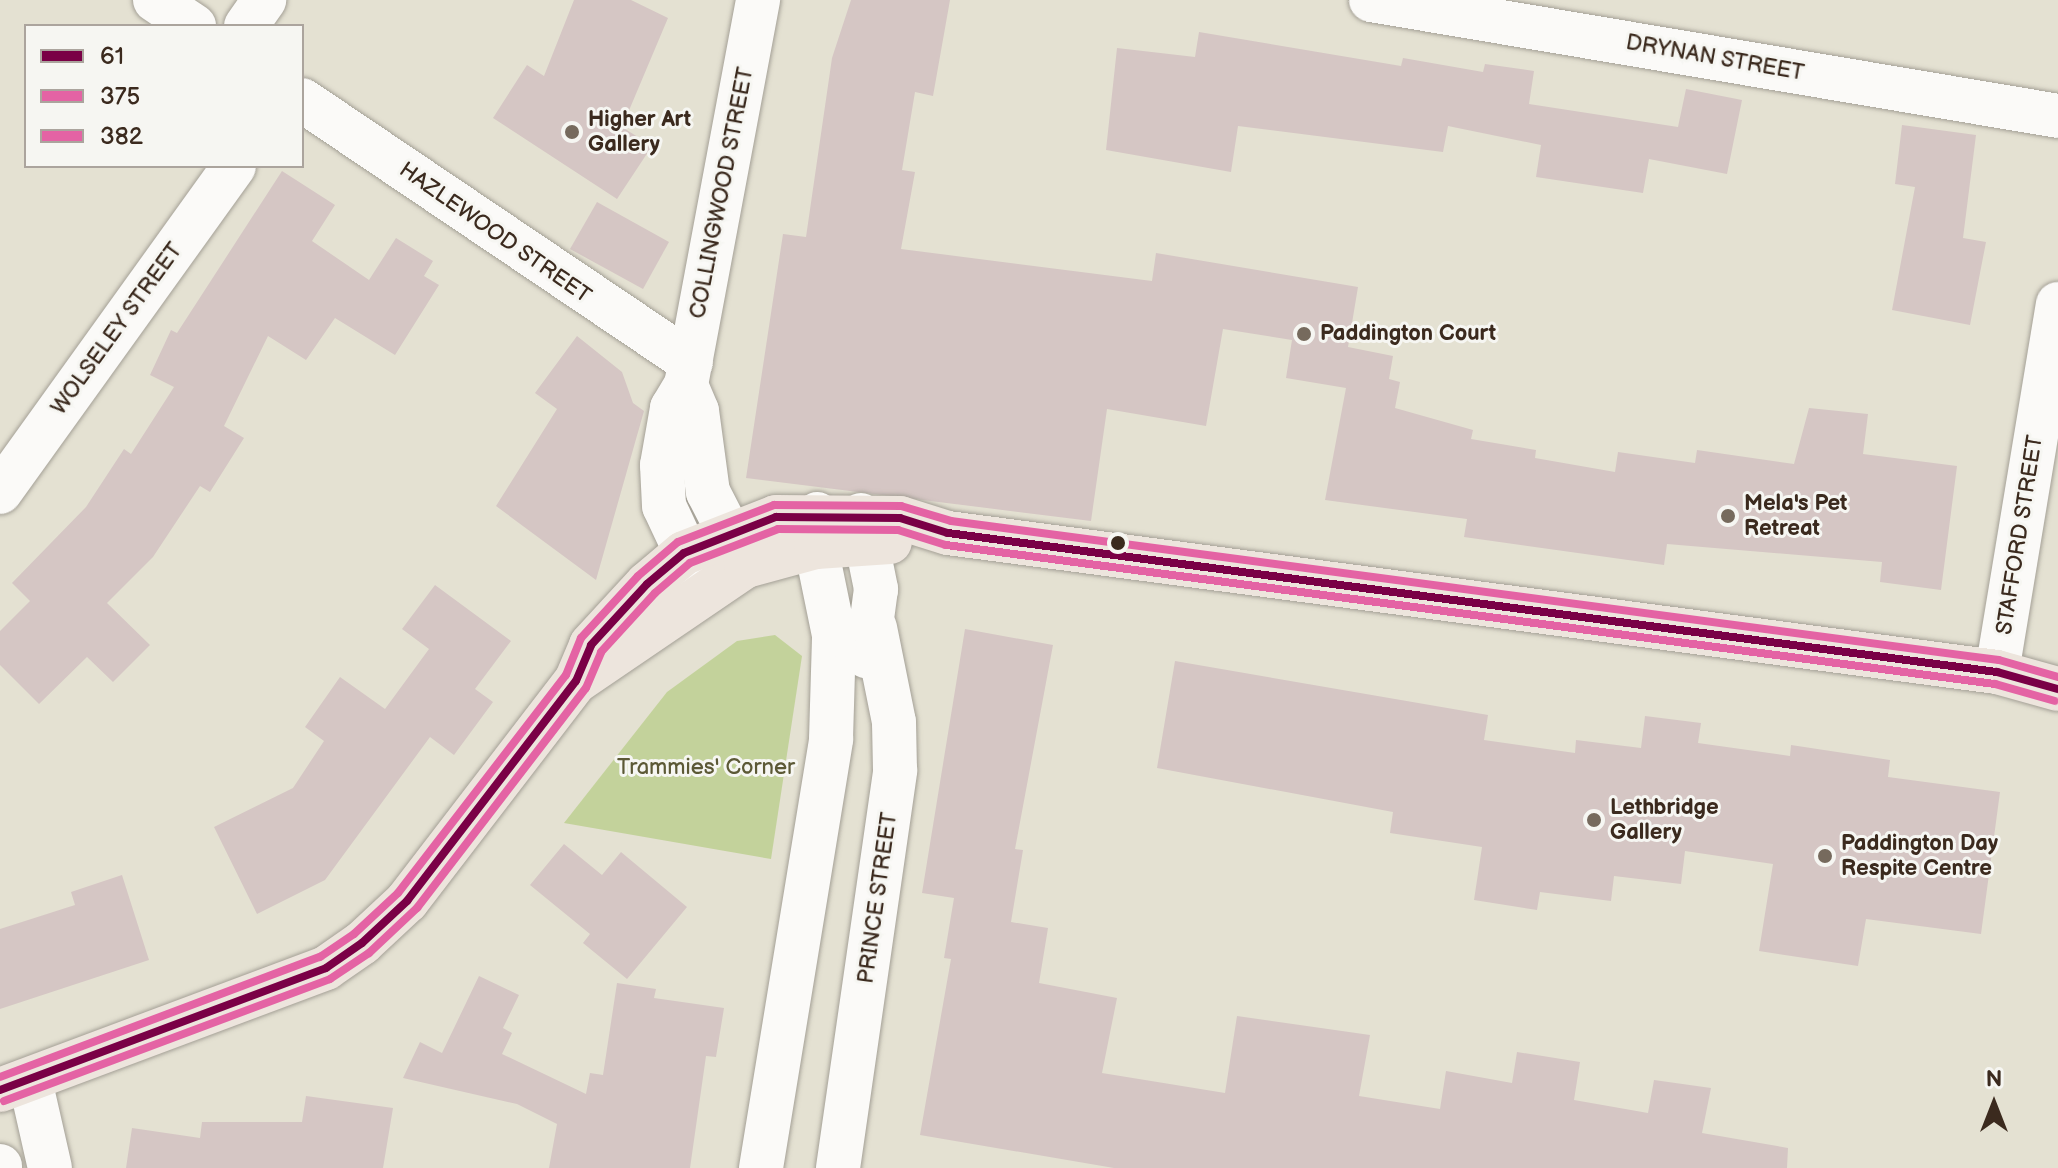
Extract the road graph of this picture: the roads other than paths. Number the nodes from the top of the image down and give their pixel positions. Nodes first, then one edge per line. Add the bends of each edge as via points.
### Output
1 (155, 0) edge
2 (264, 0) edge
3 (758, 0) edge
4 (1371, 0) edge
5 (191, 24) edge
6 (247, 24) edge
7 (304, 101) edge
8 (2058, 116) edge
9 (233, 168) edge
10 (2058, 304) edge
11 (689, 374) junction
12 (0, 492) edge
13 (865, 528) junction
14 (817, 530) junction
15 (736, 549) junction
16 (694, 571) junction
17 (875, 628) junction
18 (1997, 672) junction
19 (2058, 689) edge
20 (831, 739) junction
21 (15, 1085) edge
22 (50, 1168) edge
23 (761, 1168) edge
24 (838, 1168) edge

1 - 5 street
2 - 6 street
3 - 11 street, COLLINGWOOD STREET
4 - 8 street, DRYNAN STREET
7 - 11 street, HAZLEWOOD STREET
9 - 12 street, WOLSELEY STREET
10 - 18 street, STAFFORD STREET
11 - 15 street, COLLINGWOOD STREET via 708,492
11 - 16 street, COLLINGWOOD STREET via 672,408 661,482
13 - 14 main road
13 - 17 street, PRINCE STREET
13 - 18 main road via 917,542 948,533
14 - 15 main road
14 - 20 street, PRINCE STREET via 833,615
15 - 16 main road
16 - 21 main road via 591,645 576,681 407,901 362,943 326,968
17 - 20 street, PRINCE STREET via 856,693
17 - 24 street, PRINCE STREET via 894,722 895,770
18 - 19 main road
20 - 23 street, PRINCE STREET
21 - 22 street

